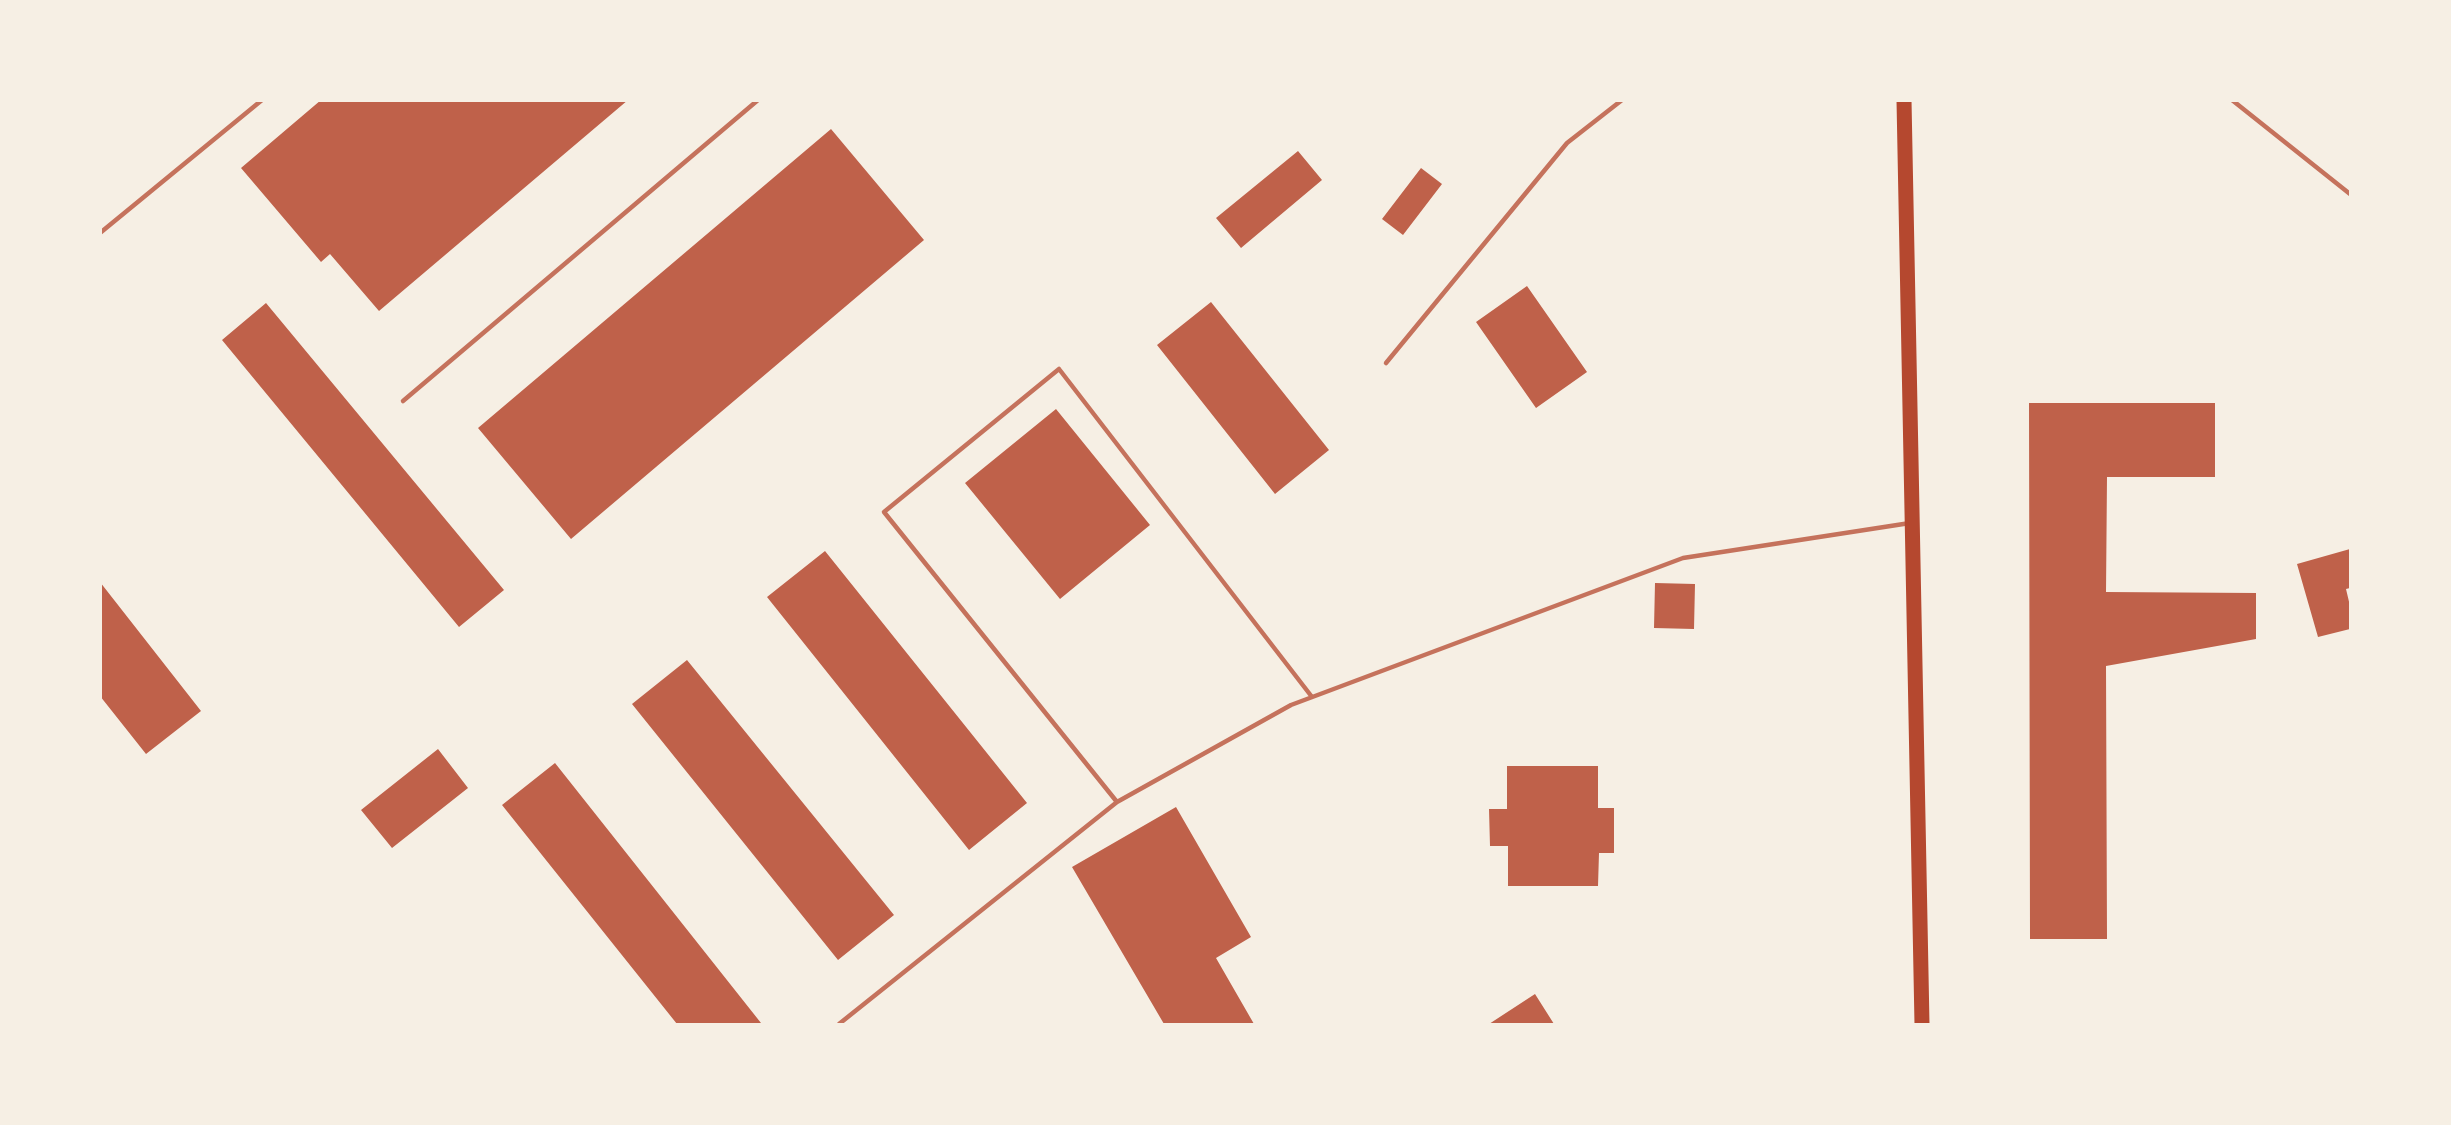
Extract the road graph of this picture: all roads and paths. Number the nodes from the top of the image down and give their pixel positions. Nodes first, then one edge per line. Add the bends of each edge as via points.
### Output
1 (262, 100) edge
2 (758, 100) edge
3 (1622, 100) edge
4 (1904, 100) edge
5 (2232, 100) edge
6 (2350, 194) edge
7 (100, 233) edge
8 (1386, 363) dead end
9 (403, 401) dead end
10 (1913, 523) junction
11 (1312, 697) junction
12 (1117, 802) junction
13 (839, 1024) edge
14 (1922, 1024) edge

1 - 7 lane
2 - 9 lane
3 - 8 lane via 1567,143
4 - 10 main road
5 - 6 lane
10 - 11 lane via 1683,558
10 - 14 main road
11 - 12 lane
11 - 12 lane via 1059,369 884,512
12 - 13 lane

